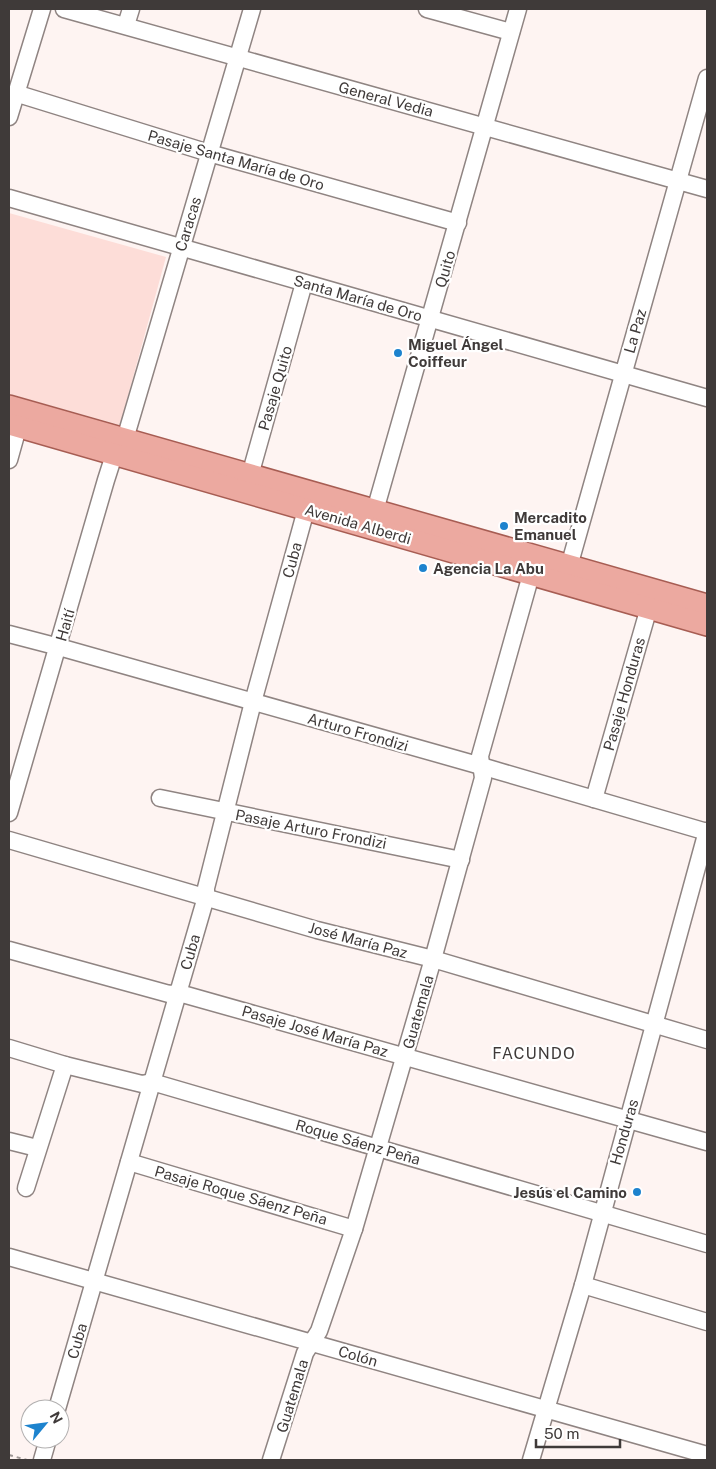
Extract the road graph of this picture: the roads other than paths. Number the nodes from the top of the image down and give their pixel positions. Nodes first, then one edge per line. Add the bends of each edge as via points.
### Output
1 (42, 9) edge
2 (64, 9) edge
3 (131, 9) edge
4 (252, 9) edge
5 (427, 9) edge
6 (518, 9) edge
7 (126, 25) junction
8 (511, 32) junction
9 (238, 58) junction
10 (707, 78) edge
11 (15, 93) junction
12 (9, 117) edge
13 (484, 126) junction
14 (209, 153) junction
15 (679, 181) junction
16 (707, 189) edge
17 (9, 198) edge
18 (458, 222) junction
19 (181, 246) junction
20 (304, 283) junction
21 (430, 319) junction
22 (623, 374) junction
23 (707, 398) edge
24 (15, 417) edge
25 (120, 447) junction
26 (9, 460) edge
27 (248, 483) junction
28 (308, 501) junction
29 (372, 519) junction
30 (533, 565) junction
31 (566, 575) junction
32 (651, 599) junction
33 (707, 605) edge
34 (707, 624) edge
35 (9, 634) edge
36 (59, 647) junction
37 (253, 702) junction
38 (481, 766) junction
39 (160, 798) dead end
40 (594, 799) junction
41 (9, 812) edge
42 (225, 812) junction
43 (707, 832) edge
44 (9, 840) edge
45 (461, 860) junction
46 (206, 897) junction
47 (9, 950) edge
48 (433, 959) junction
49 (179, 992) junction
50 (655, 1025) junction
51 (707, 1040) edge
52 (9, 1048) edge
53 (404, 1056) junction
54 (65, 1065) junction
55 (152, 1082) junction
56 (628, 1120) junction
57 (9, 1141) edge
58 (707, 1142) edge
59 (37, 1148) junction
60 (377, 1148) junction
61 (129, 1162) junction
62 (26, 1188) dead end
63 (602, 1212) junction
64 (354, 1228) junction
65 (707, 1244) edge
66 (9, 1257) edge
67 (95, 1281) junction
68 (583, 1285) junction
69 (707, 1322) edge
70 (310, 1343) junction
71 (60, 1399) edge
72 (545, 1408) junction
73 (707, 1455) edge
74 (271, 1460) edge
75 (531, 1460) edge

1 - 11 street
2 - 7 street, General Vedia
3 - 7 street
4 - 9 street, Caracas
5 - 8 street
6 - 8 street, Quito
7 - 9 street, General Vedia
8 - 13 street, Quito
9 - 13 street, General Vedia
9 - 14 street, Caracas
10 - 15 street, La Paz
11 - 12 street
11 - 14 street, Pasaje Santa María de Oro
13 - 15 street, General Vedia
13 - 18 street, Quito
14 - 18 street, Pasaje Santa María de Oro
14 - 19 street, Caracas
15 - 16 street, General Vedia
15 - 22 street, La Paz
17 - 19 street, Santa María de Oro
18 - 21 street, Quito
19 - 20 street, Santa María de Oro
19 - 25 street, Caracas
20 - 21 street, Santa María de Oro
20 - 27 street, Pasaje Quito
21 - 22 street, Santa María de Oro
21 - 29 street, Quito
22 - 23 street, Santa María de Oro
22 - 31 street, La Paz
24 - 25 main road, Avenida Alberdi
24 - 26 street
25 - 27 main road, Avenida Alberdi
25 - 36 street, Haití
27 - 28 main road, Avenida Alberdi
28 - 29 main road, Avenida Alberdi
28 - 37 street, Cuba
29 - 30 main road, Avenida Alberdi
30 - 31 main road, Avenida Alberdi
30 - 38 street, Guatemala via 480,756
31 - 32 main road, Avenida Alberdi
32 - 33 main road, Avenida Alberdi
32 - 34 main road, Avenida Alberdi
32 - 40 street, Pasaje Honduras
35 - 36 street, Arturo Frondizi
36 - 37 street, Arturo Frondizi
36 - 41 street, Haití
37 - 38 street, Arturo Frondizi
37 - 42 street, Cuba
38 - 40 street, Arturo Frondizi
38 - 45 street, Guatemala via 483,778
39 - 42 street, Pasaje Arturo Frondizi
40 - 43 street, Arturo Frondizi
42 - 45 street, Pasaje Arturo Frondizi
42 - 46 street, Cuba
43 - 50 street, Honduras
44 - 46 street, José María Paz
45 - 48 street, Guatemala
46 - 48 street, José María Paz via 317,930
46 - 49 street, Cuba
47 - 49 street, Pasaje José María Paz via 169,994
48 - 50 street, José María Paz
48 - 53 street, Guatemala
49 - 53 street, Pasaje José María Paz
49 - 55 street, Cuba
50 - 51 street, José María Paz
50 - 56 street, Honduras
52 - 54 street, Roque Sáenz Peña
53 - 56 street, Pasaje José María Paz
53 - 60 street, Guatemala
54 - 55 street, Roque Sáenz Peña via 142,1084
54 - 59 street
55 - 60 street, Roque Sáenz Peña
55 - 61 street, Cuba
56 - 58 street, Pasaje José María Paz
56 - 63 street, Honduras
57 - 59 street
59 - 62 street
60 - 63 street, Roque Sáenz Peña
60 - 64 street, Guatemala
61 - 64 street, Pasaje Roque Sáenz Peña
61 - 67 street, Cuba
63 - 65 street, Roque Sáenz Peña
63 - 68 street, Honduras
64 - 70 street, Guatemala via 319,1331
66 - 67 street, Colón
67 - 70 street, Colón
67 - 71 street, Cuba
68 - 69 street
68 - 72 street, Honduras
70 - 72 street, Colón
70 - 74 street, Guatemala
72 - 73 street, Colón
72 - 75 street, Honduras

